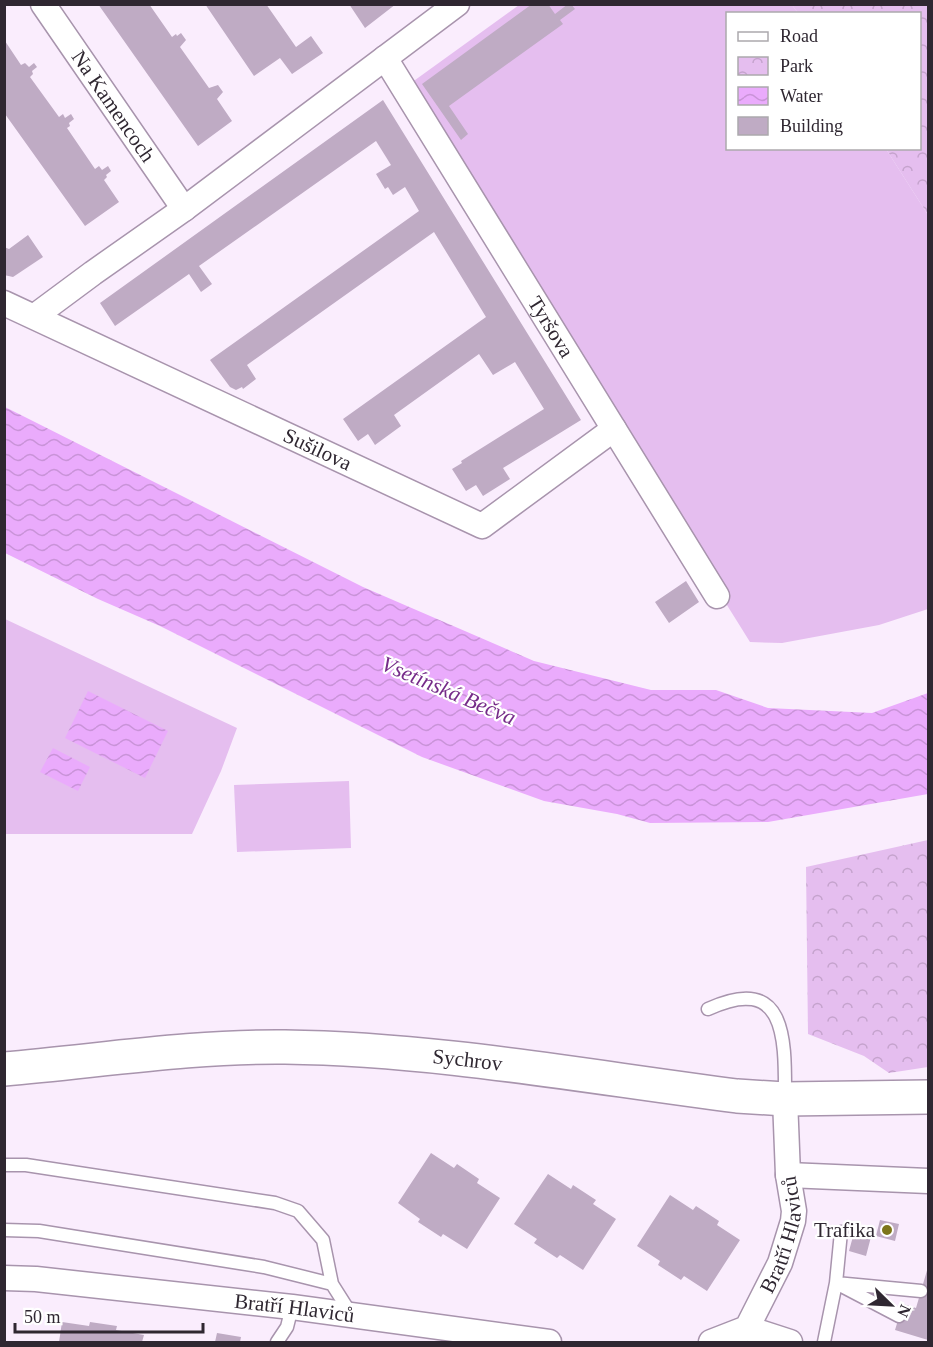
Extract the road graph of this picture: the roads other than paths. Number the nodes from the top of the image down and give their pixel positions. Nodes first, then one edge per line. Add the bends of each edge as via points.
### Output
1 (43, 4) edge
2 (457, 4) edge
3 (385, 58) junction
4 (183, 209) junction
5 (4, 303) edge
6 (35, 316) junction
7 (614, 429) junction
8 (717, 596) dead end
9 (708, 1009) dead end
10 (4, 1069) edge
11 (928, 1097) edge
12 (785, 1099) junction
13 (4, 1165) edge
14 (788, 1176) junction
15 (928, 1181) edge
16 (4, 1230) edge
17 (841, 1232) dead end
18 (4, 1278) edge
19 (836, 1282) junction
20 (332, 1284) junction
21 (921, 1291) dead end
22 (292, 1307) junction
23 (352, 1316) junction
24 (899, 1317) dead end
25 (747, 1328) junction
26 (277, 1342) edge
27 (549, 1342) edge
28 (711, 1342) edge
29 (790, 1342) edge
30 (824, 1342) edge

1 - 4 street, Na Kamencoch
2 - 3 street
3 - 4 street
3 - 7 street, Tyršova
4 - 6 street
5 - 6 street, Sušilova
6 - 7 street, Sušilova via 482,526
7 - 8 street, Tyršova
9 - 12 lane via 724,1001 747,998 757,1000 776,1016 784,1040
10 - 12 street, Sychrov via 208,1049 318,1048 440,1057
11 - 12 street, Sychrov
12 - 14 street, Bratří Hlaviců
13 - 20 lane via 275,1203 298,1211 323,1240
14 - 15 street
14 - 25 street, Bratří Hlaviců via 793,1221 780,1263
16 - 20 lane via 39,1231 264,1267
17 - 19 lane
18 - 22 street, Bratří Hlaviců
19 - 21 lane
19 - 24 lane
19 - 30 lane
20 - 23 lane
22 - 23 street, Bratří Hlaviců
22 - 26 lane via 287,1327
23 - 27 street, Bratří Hlaviců
25 - 28 street
25 - 29 street

